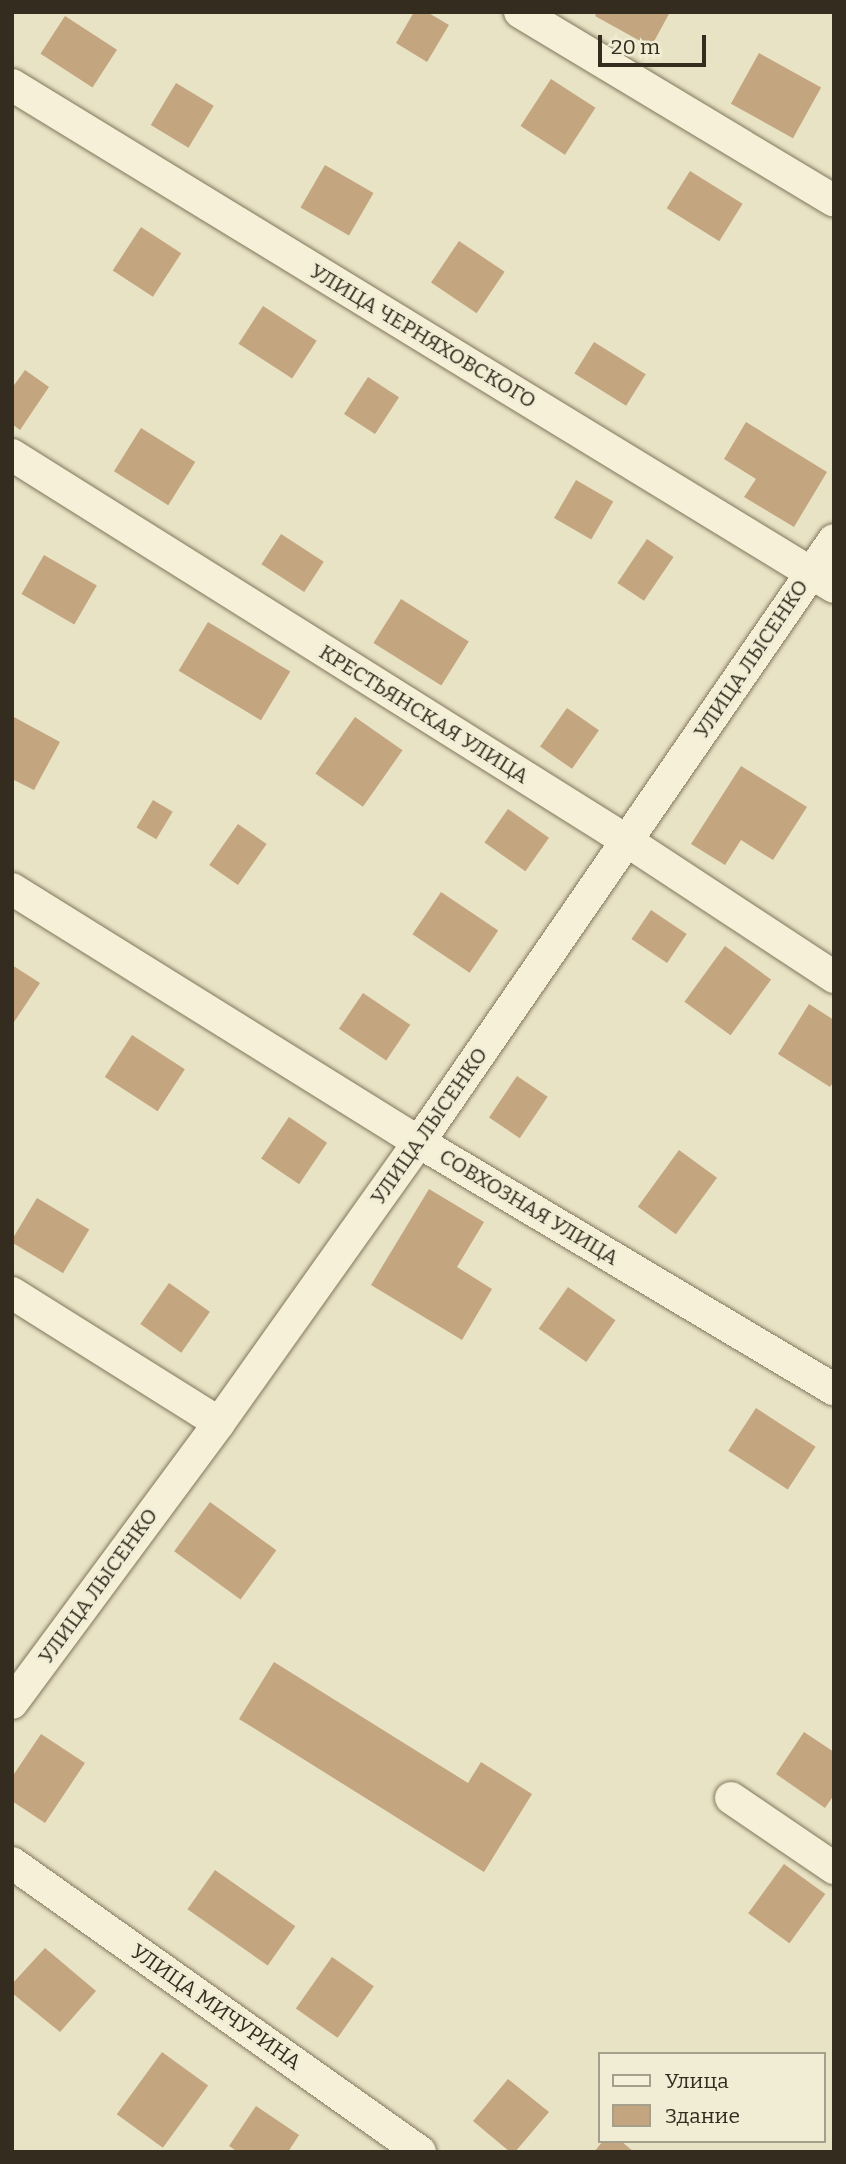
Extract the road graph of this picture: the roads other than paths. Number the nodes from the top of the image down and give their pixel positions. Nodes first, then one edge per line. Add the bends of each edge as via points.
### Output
1 (520, 12) edge
2 (12, 85) edge
3 (834, 201) edge
4 (12, 455) edge
5 (834, 540) edge
6 (822, 580) edge
7 (626, 841) junction
8 (12, 889) edge
9 (834, 977) edge
10 (418, 1142) junction
11 (12, 1293) edge
12 (834, 1389) edge
13 (219, 1423) junction
14 (12, 1703) edge
15 (732, 1798) dead end
16 (12, 1863) edge
17 (834, 1868) edge
18 (420, 2152) edge

1 - 3 street
2 - 6 street, УЛИЦА ЧЕРНЯХОВСКОГО
4 - 7 street, КРЕСТЬЯНСКАЯ УЛИЦА
5 - 6 street, УЛИЦА ЛЫСЕНКО
6 - 7 street, УЛИЦА ЛЫСЕНКО
7 - 9 street, КРЕСТЬЯНСКАЯ УЛИЦА
7 - 10 street, УЛИЦА ЛЫСЕНКО
8 - 10 street, СОВХОЗНАЯ УЛИЦА
10 - 12 street, СОВХОЗНАЯ УЛИЦА
10 - 13 street, УЛИЦА ЛЫСЕНКО
11 - 13 street
13 - 14 street, УЛИЦА ЛЫСЕНКО
15 - 17 street
16 - 18 street, УЛИЦА МИЧУРИНА

